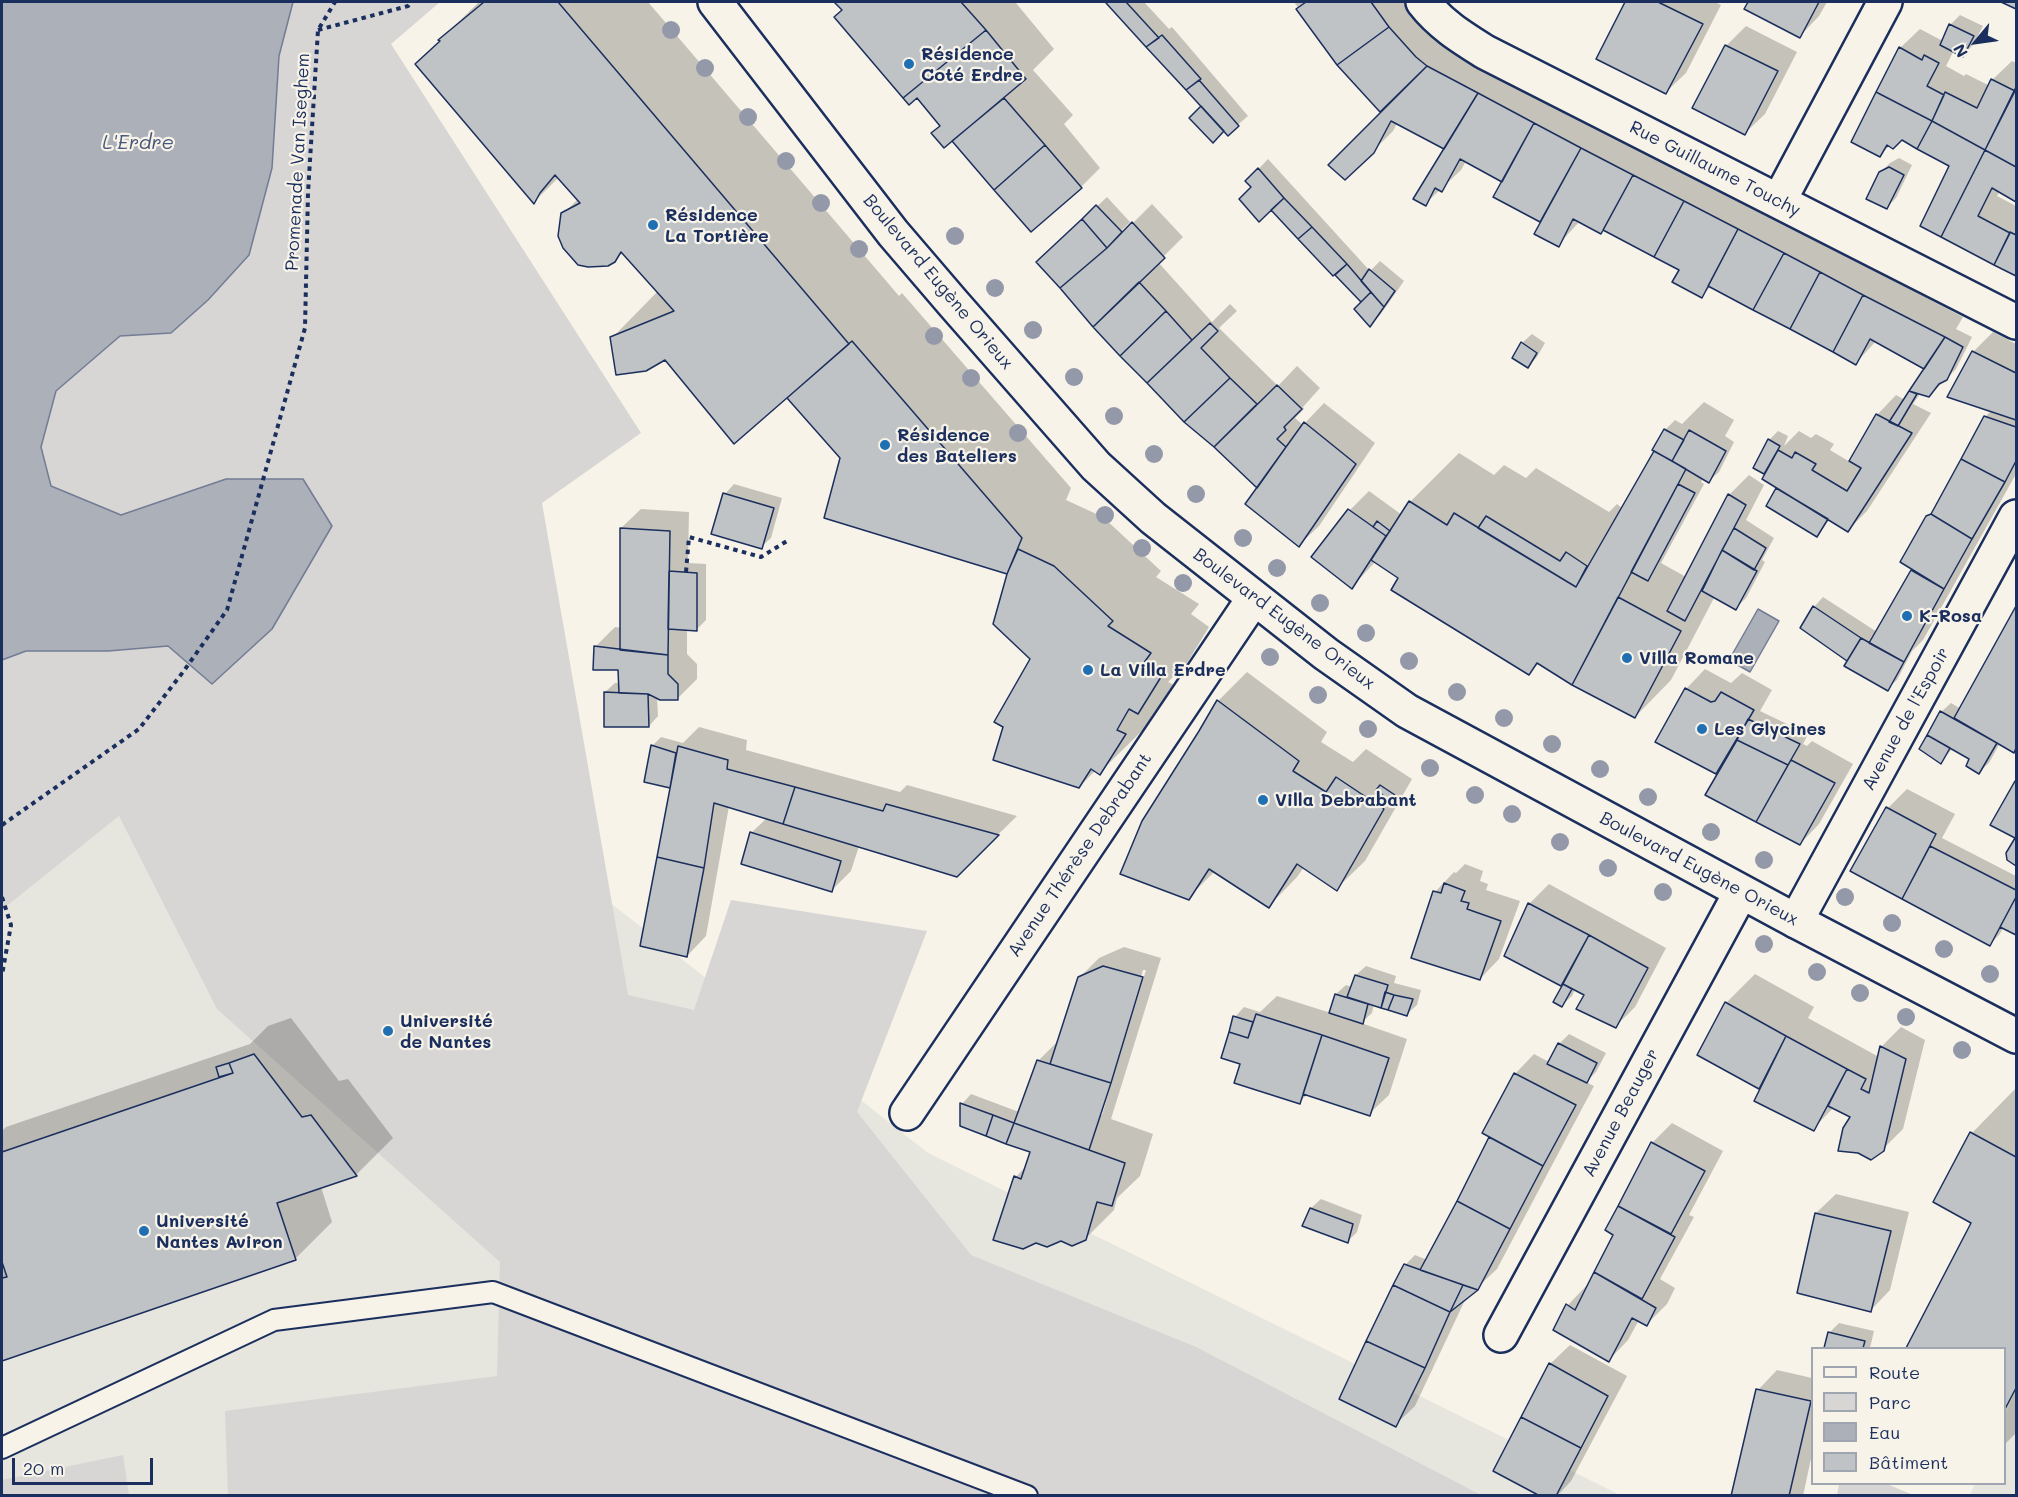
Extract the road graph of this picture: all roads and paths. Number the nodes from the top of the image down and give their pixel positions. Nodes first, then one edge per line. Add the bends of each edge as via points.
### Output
1 (334, 2) edge
2 (411, 2) edge
3 (715, 2) edge
4 (1423, 2) edge
5 (1886, 2) edge
6 (318, 30) junction
7 (1779, 201) junction
8 (2016, 322) edge
9 (2016, 517) edge
10 (787, 541) dead end
11 (686, 572) dead end
12 (1254, 598) junction
13 (2, 825) edge
14 (1741, 892) junction
15 (2, 897) edge
16 (1796, 921) junction
17 (2, 975) edge
18 (2016, 1036) edge
19 (907, 1113) dead end
20 (1501, 1335) dead end
21 (2, 1448) edge
22 (1027, 1496) edge

1 - 6 path, Promenade Van Iseghem
2 - 6 path
3 - 12 street, Boulevard Eugène Orieux via 894,233 1096,466 1153,518
4 - 7 street, Rue Guillaume Touchy via 1435,18 1485,52
5 - 7 street
6 - 13 path, Promenade Van Iseghem via 305,328 227,610 139,729
7 - 8 street, Rue Guillaume Touchy
9 - 16 street, Avenue de l'Espoir
10 - 11 path via 761,557 689,537
12 - 14 street, Boulevard Eugène Orieux via 1407,711
12 - 19 street, Avenue Thérèse Debrabant
14 - 16 street, Boulevard Eugène Orieux
14 - 20 street, Avenue Beauger
15 - 17 path via 11,926
16 - 18 street, Boulevard Eugène Orieux
21 - 22 lane via 274,1320 493,1292

